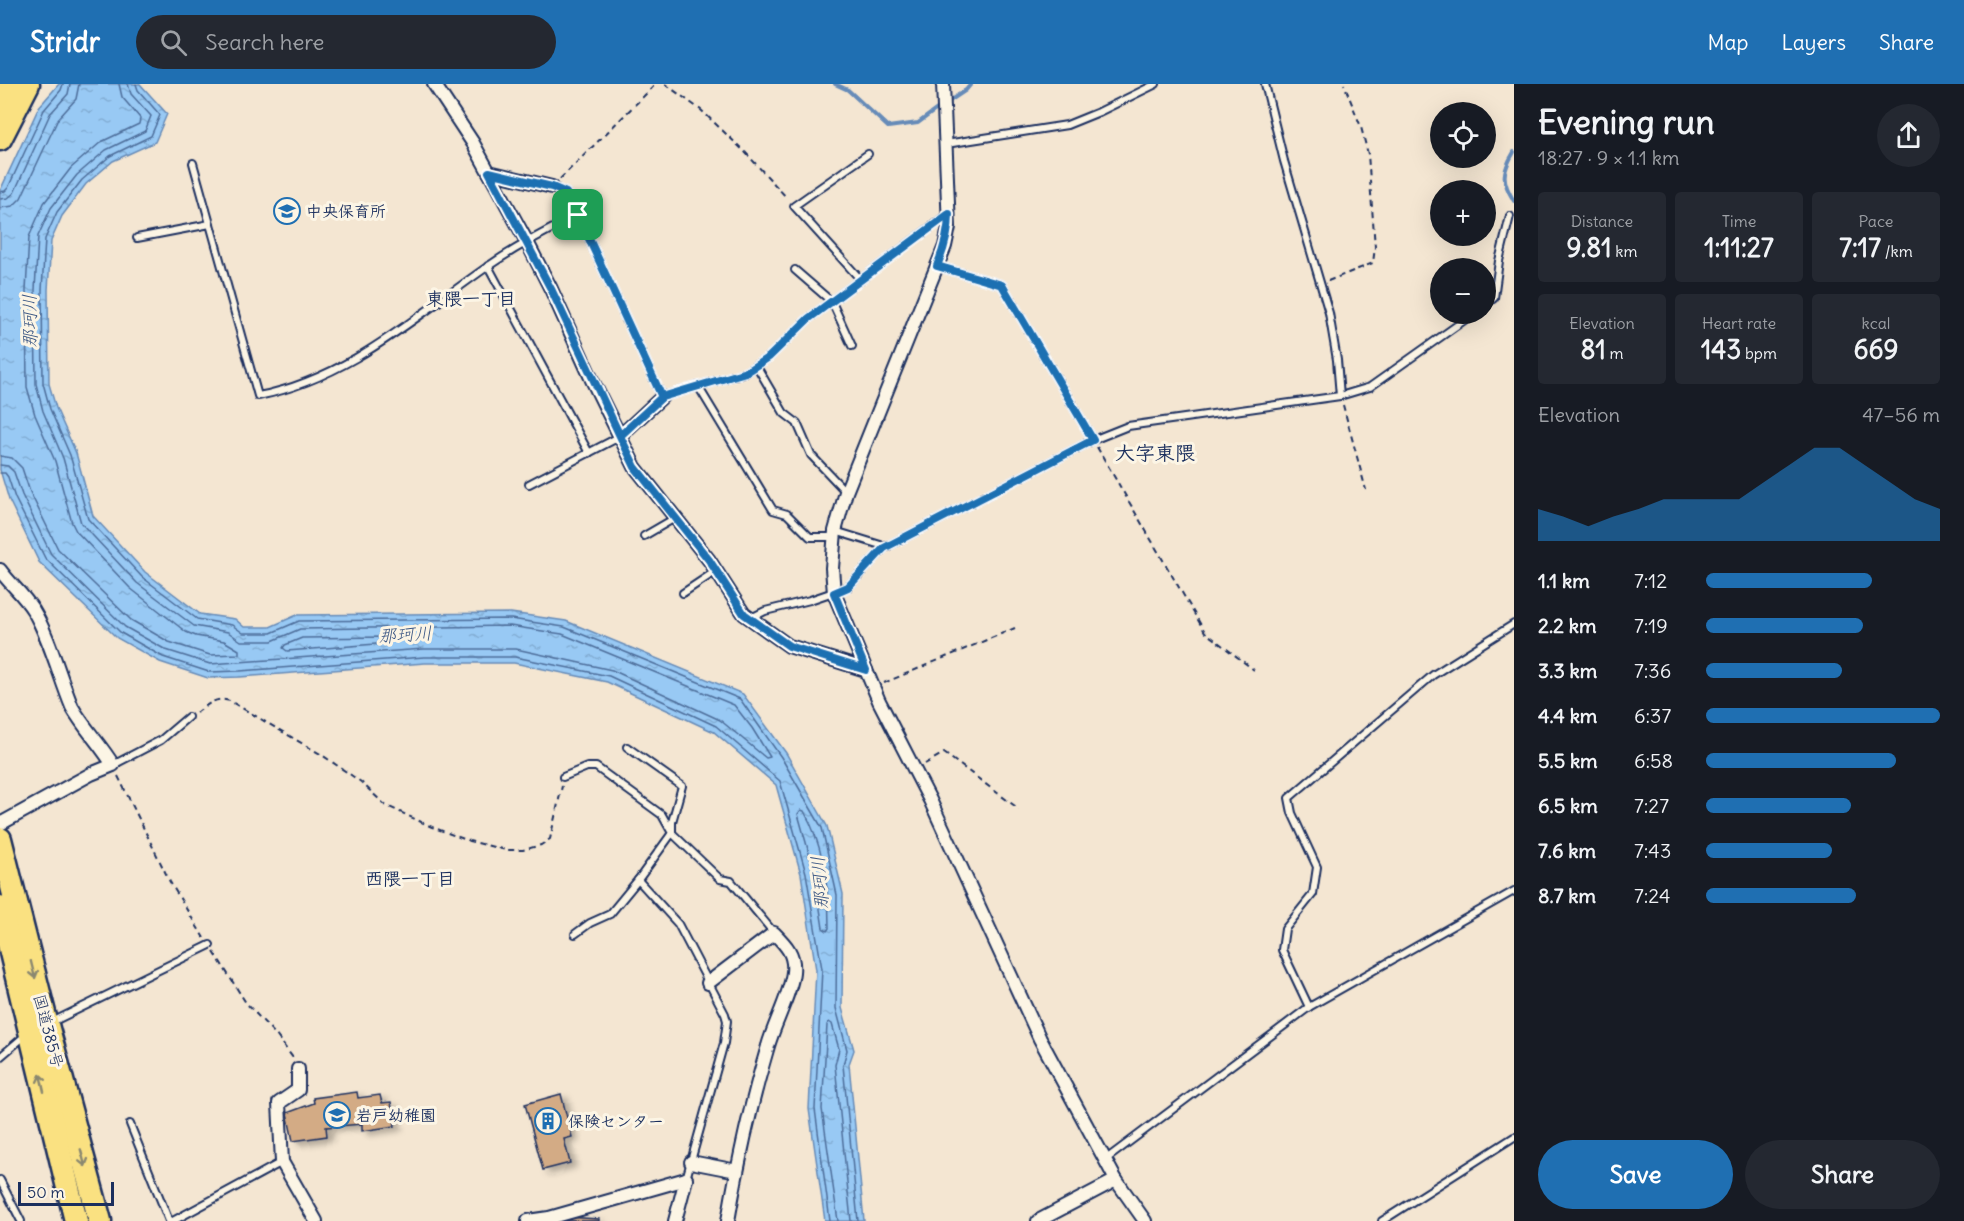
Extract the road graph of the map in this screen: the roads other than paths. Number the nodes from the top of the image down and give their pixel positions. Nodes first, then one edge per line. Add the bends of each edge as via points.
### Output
1 (10, 84) edge
2 (28, 84) edge
3 (434, 84) edge
4 (943, 84) edge
5 (1156, 84) edge
6 (1265, 84) edge
7 (0, 104) edge
8 (0, 139) edge
9 (945, 144) junction
10 (868, 154) dead end
11 (193, 163) dead end
12 (489, 172) junction
13 (552, 187) joint
14 (949, 214) junction
15 (578, 215) junction
16 (1510, 216) dead end
17 (210, 224) junction
18 (137, 238) dead end
19 (527, 242) junction
20 (488, 266) junction
21 (937, 266) junction
22 (795, 270) dead end
23 (861, 280) junction
24 (1496, 283) edge
25 (832, 302) junction
26 (1459, 324) edge
27 (852, 346) dead end
28 (756, 365) junction
29 (699, 386) junction
30 (1340, 396) junction
31 (662, 397) junction
32 (620, 436) junction
33 (1093, 440) junction
34 (589, 453) junction
35 (529, 484) dead end
36 (846, 492) junction
37 (676, 518) junction
38 (835, 534) junction
39 (644, 536) dead end
40 (887, 547) junction
41 (0, 570) edge
42 (716, 571) junction
43 (683, 593) dead end
44 (834, 593) junction
45 (750, 618) junction
46 (1514, 624) edge
47 (866, 670) junction
48 (188, 717) road end
49 (627, 747) dead end
50 (113, 765) junction
51 (563, 777) road end
52 (0, 824) edge
53 (672, 833) junction
54 (0, 840) edge
55 (638, 880) junction
56 (1514, 891) edge
57 (5, 915) edge
58 (774, 933) junction
59 (575, 934) dead end
60 (210, 945) road end
61 (708, 983) junction
62 (1309, 1006) junction
63 (38, 1028) junction
64 (0, 1057) edge
65 (298, 1069) road end
66 (130, 1124) dead end
67 (1514, 1137) edge
68 (1105, 1160) junction
69 (282, 1162) junction
70 (691, 1162) junction
71 (737, 1171) junction
72 (686, 1179) junction
73 (0, 1180) edge
74 (1116, 1180) junction
75 (1140, 1219) edge
76 (21, 1221) edge
77 (76, 1221) edge
78 (100, 1221) edge
79 (171, 1221) edge
80 (316, 1221) edge
81 (528, 1221) edge
82 (675, 1221) edge
83 (728, 1221) edge
84 (1038, 1221) edge
85 (1382, 1221) edge

1 - 7 highway
2 - 8 highway
3 - 12 street
4 - 9 street
5 - 9 lane via 1066,125
6 - 30 lane via 1329,313
9 - 14 street
10 - 23 lane via 794,206
11 - 17 lane
12 - 13 street
12 - 19 street
13 - 15 lane via 566,193
14 - 21 street via 945,246
14 - 23 lane
15 - 19 lane
15 - 31 lane
16 - 24 lane
17 - 18 lane
17 - 20 lane via 258,396 285,391 328,374 386,340
19 - 20 lane
19 - 32 street
20 - 34 lane
21 - 33 lane via 1002,285
21 - 36 street
22 - 25 lane
23 - 25 lane
25 - 27 lane
25 - 28 lane
26 - 30 lane via 1370,387
28 - 29 lane via 746,372
28 - 36 lane via 784,413 797,423 811,455
29 - 31 lane
29 - 38 lane via 773,510 787,514 810,537
30 - 33 lane via 1128,426
31 - 32 street
32 - 34 lane
32 - 37 street via 635,467
33 - 40 lane
34 - 35 lane
36 - 38 street
37 - 39 lane
37 - 42 street
38 - 40 lane
38 - 44 street
40 - 44 lane via 848,587
41 - 50 street via 34,612 72,707
42 - 43 lane
42 - 45 street
44 - 45 lane
44 - 47 street
45 - 47 street via 789,646
46 - 62 lane via 1433,675 1289,798 1317,867 1313,894 1285,928 1282,950
47 - 68 street via 1040,1039
48 - 50 lane via 161,740
49 - 53 lane via 682,786
50 - 52 street
51 - 53 lane via 596,767 662,815
53 - 55 lane
53 - 58 lane via 720,879 731,881
54 - 57 highway, 国道385号
55 - 59 lane via 610,914
55 - 61 lane via 678,924
56 - 62 lane
57 - 63 highway, 国道385号
58 - 61 street
58 - 71 street via 793,957 793,973 768,1045
60 - 63 lane
61 - 70 lane via 727,1021
62 - 68 lane
63 - 64 lane
77 -> 63 highway, 国道385号
63 -> 78 highway, 国道385号
65 - 69 street via 298,1090 279,1103
66 - 79 lane
67 - 85 lane
68 - 74 street
69 - 79 lane
69 - 80 street
70 - 71 street
70 - 72 lane
71 - 83 street
72 - 81 street
72 - 82 street
73 - 76 lane
74 - 75 street
74 - 84 street

